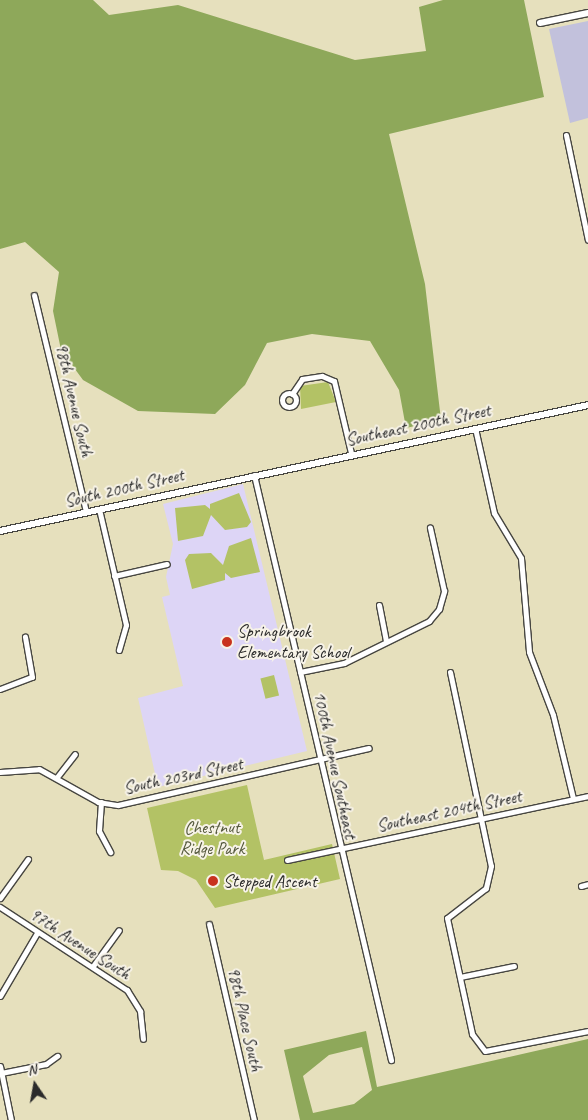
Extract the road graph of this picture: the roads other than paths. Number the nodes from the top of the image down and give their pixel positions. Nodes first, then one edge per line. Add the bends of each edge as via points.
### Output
1 (588, 13) edge
2 (540, 23) dead end
3 (566, 134) dead end
4 (588, 240) edge
5 (34, 295) dead end
6 (292, 394) dead end
7 (588, 405) edge
8 (475, 428) junction
9 (351, 453) junction
10 (254, 474) junction
11 (99, 509) junction
12 (86, 512) junction
13 (430, 528) dead end
14 (0, 531) edge
15 (167, 564) dead end
16 (114, 576) junction
17 (379, 605) dead end
18 (25, 637) dead end
19 (386, 640) junction
20 (119, 650) dead end
21 (300, 672) junction
22 (450, 672) dead end
23 (0, 689) edge
24 (369, 748) dead end
25 (75, 754) dead end
26 (320, 761) junction
27 (0, 772) edge
28 (57, 777) junction
29 (588, 796) edge
30 (573, 798) junction
31 (101, 802) junction
32 (482, 817) junction
33 (339, 848) junction
34 (110, 852) dead end
35 (28, 859) dead end
36 (287, 860) dead end
37 (588, 884) edge
38 (581, 886) dead end
39 (0, 898) edge
40 (0, 907) edge
41 (209, 924) dead end
42 (119, 930) dead end
43 (37, 933) junction
44 (94, 966) junction
45 (514, 966) dead end
46 (460, 977) junction
47 (0, 996) edge
48 (588, 1031) edge
49 (143, 1039) dead end
50 (57, 1056) dead end
51 (391, 1060) dead end
52 (0, 1066) edge
53 (1, 1073) junction
54 (11, 1120) edge
55 (254, 1120) edge

1 - 2 street
3 - 4 street
5 - 12 street, 98th Avenue South
6 - 9 street via 302,379 322,376 334,381
7 - 8 street, Southeast 200th Street
8 - 9 street, Southeast 200th Street
8 - 30 street via 494,514 524,570 527,643 556,725
9 - 10 street, Southeast 200th Street
10 - 11 street, South 200th Street
10 - 21 street, 100th Avenue Southeast
11 - 12 street, South 200th Street
11 - 16 street
12 - 14 street, South 200th Street
13 - 19 street via 444,591 439,609 416,631
15 - 16 street
16 - 20 street via 126,624
17 - 19 street
18 - 23 street via 32,677
19 - 21 street via 344,663
21 - 26 street, 100th Avenue Southeast
22 - 32 street
24 - 26 street, South 203rd Street
25 - 28 street
26 - 31 street, South 203rd Street via 118,804
26 - 33 street, 100th Avenue Southeast
27 - 28 street, South 203rd Street via 31,768
28 - 31 street, South 203rd Street
29 - 30 street, Southeast 204th Street
30 - 32 street, Southeast 204th Street
31 - 34 street via 100,831
32 - 33 street, Southeast 204th Street
32 - 46 street via 491,876 481,894 447,918
33 - 36 street, Southeast 204th Street
33 - 51 street, 100th Avenue Southeast
35 - 39 street
37 - 38 street
40 - 43 street, 97th Avenue South
41 - 55 street, 98th Place South
42 - 44 street
43 - 44 street, 97th Avenue South
43 - 47 street
44 - 49 street, 97th Avenue South via 132,996 143,1019
45 - 46 street
46 - 48 street via 472,1034 479,1047 494,1050
50 - 53 street via 46,1064
52 - 53 street
53 - 54 street

